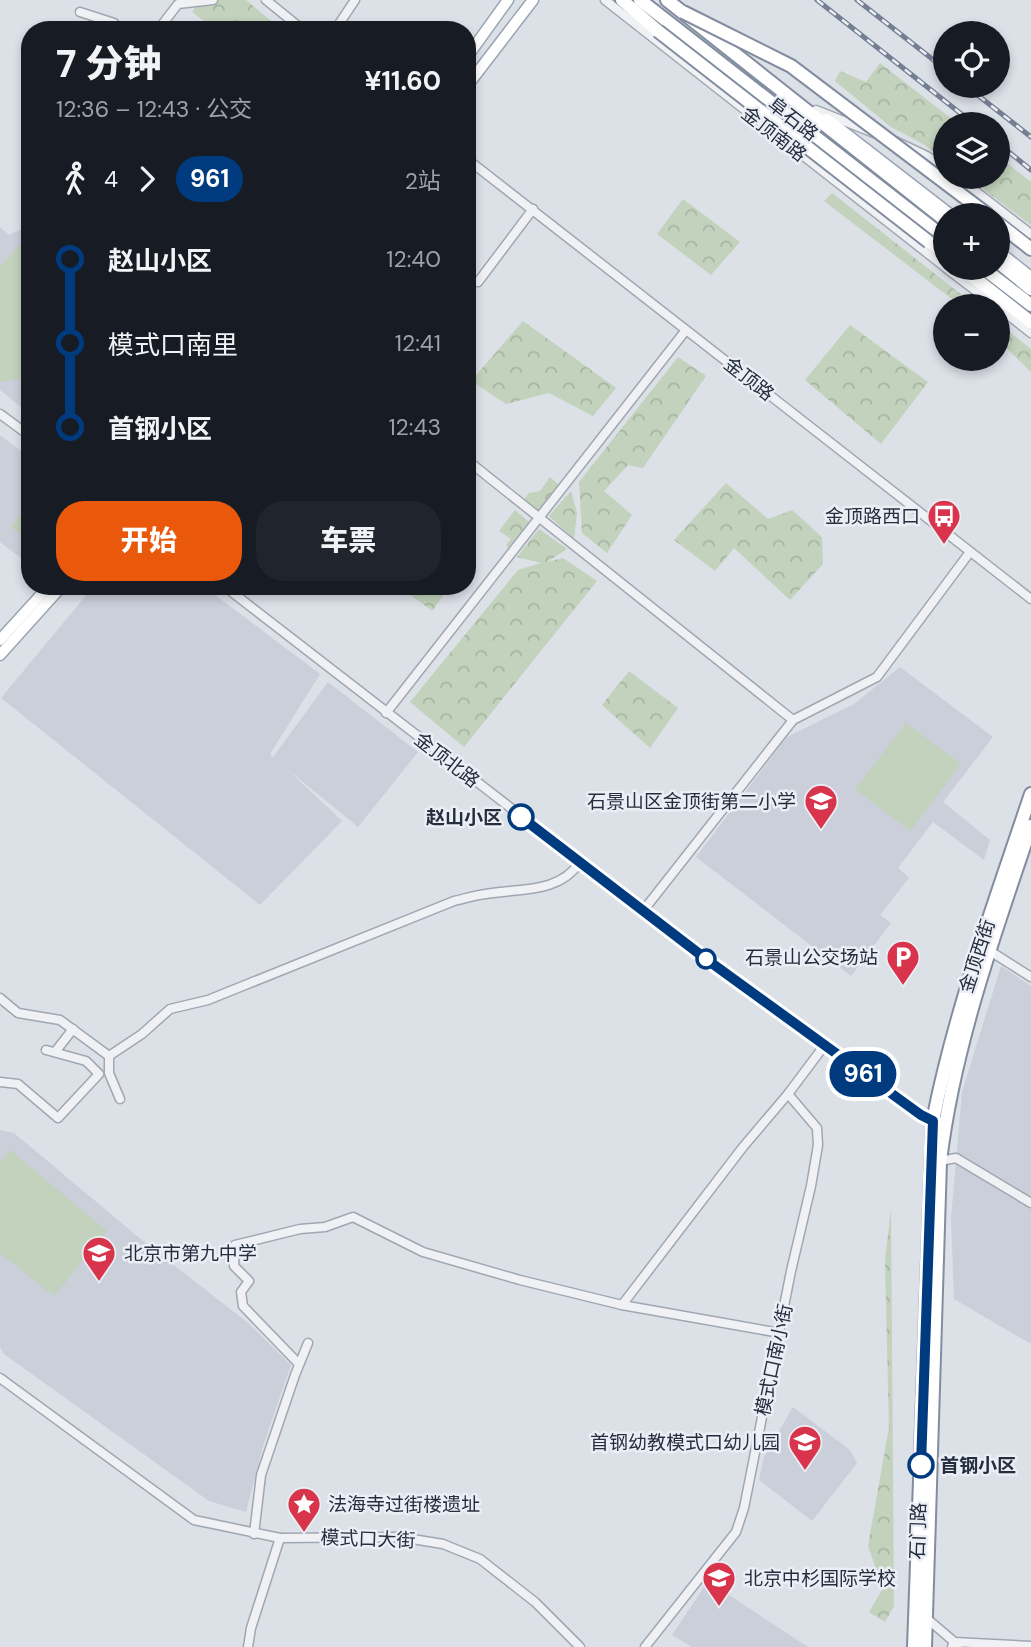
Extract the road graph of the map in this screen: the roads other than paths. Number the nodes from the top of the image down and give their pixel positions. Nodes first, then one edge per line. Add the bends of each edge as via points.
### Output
1 (212, 0) edge
2 (355, 0) edge
3 (508, 0) edge
4 (533, 0) edge
5 (605, 0) edge
6 (622, 0) edge
7 (638, 0) edge
8 (667, 0) edge
9 (676, 0) edge
10 (269, 1) edge
11 (80, 12) dead end
12 (683, 12) junction
13 (108, 21) edge
14 (165, 21) edge
15 (292, 21) edge
16 (341, 21) edge
17 (476, 44) edge
18 (693, 45) junction
19 (663, 46) junction
20 (476, 74) edge
21 (816, 110) junction
22 (786, 117) junction
23 (795, 151) junction
24 (933, 161) edge
25 (476, 166) edge
26 (970, 189) edge
27 (936, 203) edge
28 (972, 203) edge
29 (533, 209) junction
30 (933, 210) edge
31 (933, 230) edge
32 (933, 230) edge
33 (1010, 231) edge
34 (1028, 242) edge
35 (933, 245) edge
36 (933, 257) edge
37 (1010, 260) edge
38 (1010, 272) edge
39 (1031, 277) edge
40 (963, 280) edge
41 (977, 280) edge
42 (996, 280) edge
43 (478, 282) dead end
44 (1031, 289) edge
45 (980, 294) edge
46 (1031, 307) edge
47 (1010, 317) edge
48 (1031, 322) edge
49 (686, 330) junction
50 (1031, 333) edge
51 (0, 414) edge
52 (21, 429) edge
53 (476, 467) edge
54 (539, 519) junction
55 (970, 552) junction
56 (41, 595) edge
57 (54, 595) edge
58 (235, 595) edge
59 (1031, 599) edge
60 (0, 640) edge
61 (0, 656) edge
62 (386, 713) junction
63 (793, 720) junction
64 (1031, 794) edge
65 (1031, 826) edge
66 (580, 862) junction
67 (643, 911) junction
68 (990, 951) junction
69 (1031, 977) edge
70 (0, 999) edge
71 (73, 1029) junction
72 (824, 1046) junction
73 (109, 1056) junction
74 (0, 1082) edge
75 (788, 1094) junction
76 (120, 1099) dead end
77 (939, 1123) junction
78 (940, 1161) junction
79 (1031, 1203) edge
80 (622, 1305) junction
81 (780, 1333) junction
82 (309, 1343) dead end
83 (299, 1364) junction
84 (0, 1378) edge
85 (254, 1534) junction
86 (280, 1538) junction
87 (921, 1615) junction
88 (956, 1645) edge
89 (1031, 1646) edge
90 (248, 1647) edge
91 (580, 1647) edge
92 (645, 1647) edge
93 (914, 1647) edge
94 (925, 1647) edge

1 - 14 street via 178,4
2 - 16 street
3 - 17 main road
4 - 20 main road
5 - 19 street, 金顶南路
6 - 35 highway, bridge
7 - 18 main road, 金顶南路
7 - 31 highway, 阜石路
8 - 12 highway, 阜石路
9 - 21 main road
10 - 15 street
11 - 13 street
12 - 28 highway, bridge via 791,66
12 - 30 highway, 阜石路, bridge
18 - 19 street
18 - 22 main road, 金顶南路
19 - 23 street, 金顶南路
21 - 24 street via 906,145
21 - 27 main road
22 - 23 street
22 - 32 main road, 金顶南路
23 - 36 street, 金顶南路
25 - 29 street, 金顶路
26 - 34 street
29 - 43 street
29 - 49 street, 金顶路
33 - 34 highway
37 - 39 main road
38 - 44 highway
40 - 45 street, 金顶南路
41 - 48 highway
42 - 46 highway
47 - 50 street, 金顶南路
49 - 54 street
49 - 55 street, 金顶路
51 - 52 street
53 - 54 street
54 - 62 street
54 - 63 street
55 - 59 street, 金顶路
55 - 63 street via 877,677
56 - 60 main road
57 - 61 main road
58 - 62 street, 金顶北路
62 - 66 street, 金顶北路
63 - 67 street
64 - 77 highway, 金顶西街 via 962,999 941,1080
65 - 68 highway, 金顶西街
66 - 67 street, 金顶北路
66 - 73 street via 569,876 545,888 454,901 208,1000 170,1009
67 - 72 street, 金顶北路
68 - 69 street
68 - 77 highway, 金顶西街
70 - 71 street via 18,1013 60,1020
71 - 73 street
71 - 74 street via 50,1051 86,1062 99,1074 58,1118 18,1084
72 - 75 street
72 - 77 street, 金顶北路
73 - 76 street via 109,1073
75 - 80 street
75 - 81 street, 模式口南小街 via 817,1128 818,1145
77 - 78 highway, 石门路
77 - 87 highway, 石门路 via 925,1299
78 - 79 street via 956,1158
78 - 87 highway, 石门路
80 - 81 street
80 - 83 street via 423,1252 353,1217 235,1245 234,1266 249,1281 241,1292 243,1306
81 - 92 street, 模式口南小街 via 736,1532
82 - 83 street
83 - 85 street via 261,1475
84 - 85 street, 模式口大街 via 194,1520
85 - 86 street, 模式口大街
86 - 90 street
86 - 91 street, 模式口大街 via 400,1537 443,1544 480,1559 535,1602
87 - 88 street
87 - 93 highway, 石门路
87 - 94 highway, 石门路
88 - 89 street

